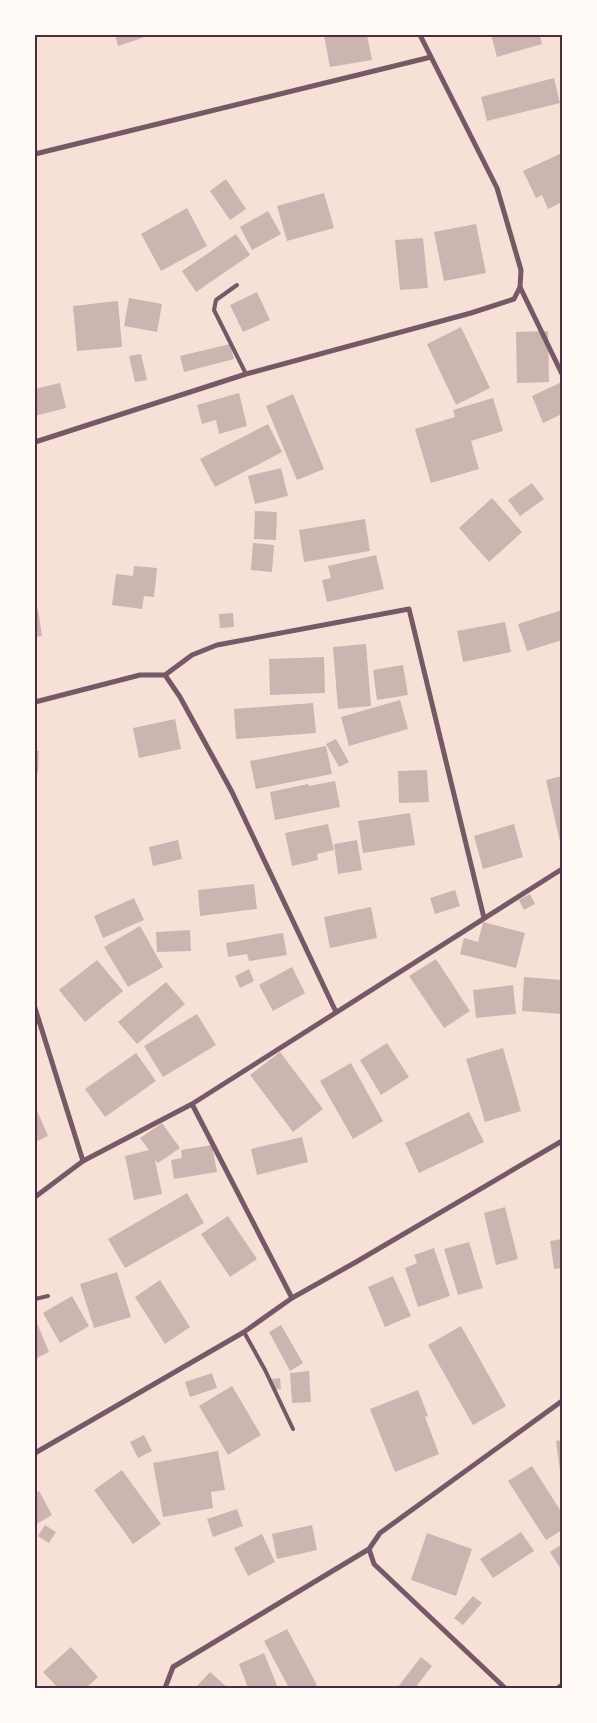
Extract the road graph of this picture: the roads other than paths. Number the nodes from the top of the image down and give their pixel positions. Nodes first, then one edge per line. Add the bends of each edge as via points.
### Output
1 (420, 35) edge
2 (431, 57) junction
3 (35, 154) edge
4 (237, 285) dead end
5 (520, 287) junction
6 (246, 374) junction
7 (562, 374) edge
8 (35, 442) edge
9 (164, 675) junction
10 (35, 702) edge
11 (562, 869) edge
12 (484, 918) junction
13 (35, 1008) edge
14 (336, 1012) junction
15 (192, 1104) junction
16 (562, 1141) edge
17 (83, 1161) junction
18 (35, 1197) edge
19 (48, 1296) dead end
20 (292, 1298) junction
21 (35, 1299) edge
22 (244, 1332) junction
23 (562, 1402) edge
24 (293, 1429) dead end
25 (35, 1453) edge
26 (369, 1549) junction
27 (562, 1685) edge
28 (165, 1688) edge
29 (506, 1688) edge
30 (558, 1688) edge

1 - 2 street
2 - 3 street
2 - 5 street via 497,188 521,270
4 - 6 lane via 216,300 214,310
5 - 6 street via 514,299 471,313
5 - 7 street
6 - 8 street
9 - 10 street via 140,675
9 - 12 street via 192,655 217,645 409,609
9 - 14 street via 180,696 232,792
11 - 12 street
12 - 14 street
13 - 17 street
14 - 15 street
15 - 17 street
15 - 20 street
16 - 20 street
17 - 18 street
19 - 21 lane
20 - 22 street
22 - 24 lane
22 - 25 street
23 - 26 street via 380,1533
26 - 28 street via 173,1668
26 - 29 street via 374,1564
27 - 30 street

